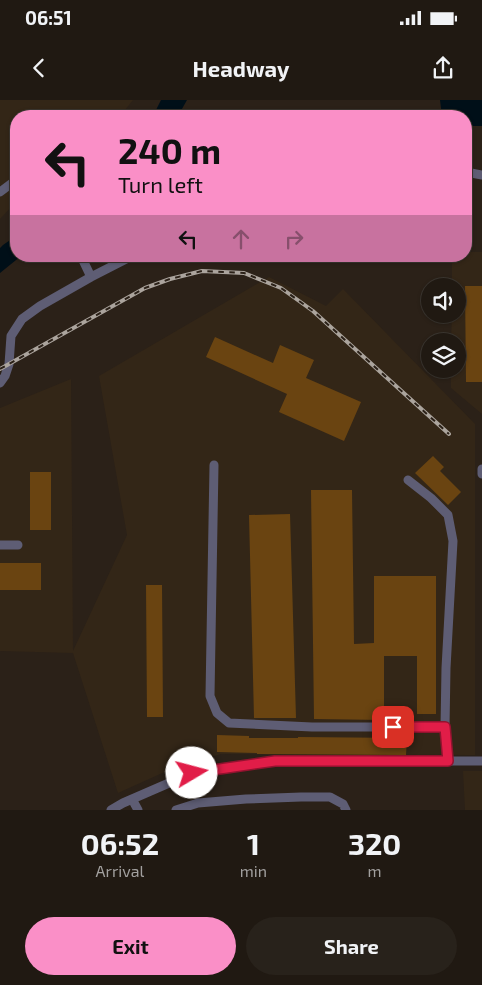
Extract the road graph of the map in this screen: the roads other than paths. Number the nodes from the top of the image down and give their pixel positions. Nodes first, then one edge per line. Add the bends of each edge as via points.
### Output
1 (84, 262) edge
2 (120, 262) edge
3 (91, 277) junction
4 (0, 383) edge
5 (214, 465) dead end
6 (482, 469) edge
7 (482, 474) edge
8 (408, 480) dead end
9 (0, 545) edge
10 (18, 545) dead end
11 (445, 727) junction
12 (448, 761) junction
13 (482, 761) edge
14 (132, 799) junction
15 (111, 810) edge
16 (138, 810) edge
17 (176, 810) edge
18 (346, 810) edge

1 - 3 street
2 - 3 street
3 - 4 street via 22,319 11,336 9,364
5 - 11 street via 210,696 218,713 229,723 312,728
6 - 7 street
8 - 11 street via 448,515 453,541
9 - 10 street
11 - 12 street
12 - 13 street
12 - 14 street via 275,761 192,773
14 - 15 street
14 - 16 street
17 - 18 street via 198,803 301,797 330,797 343,804

